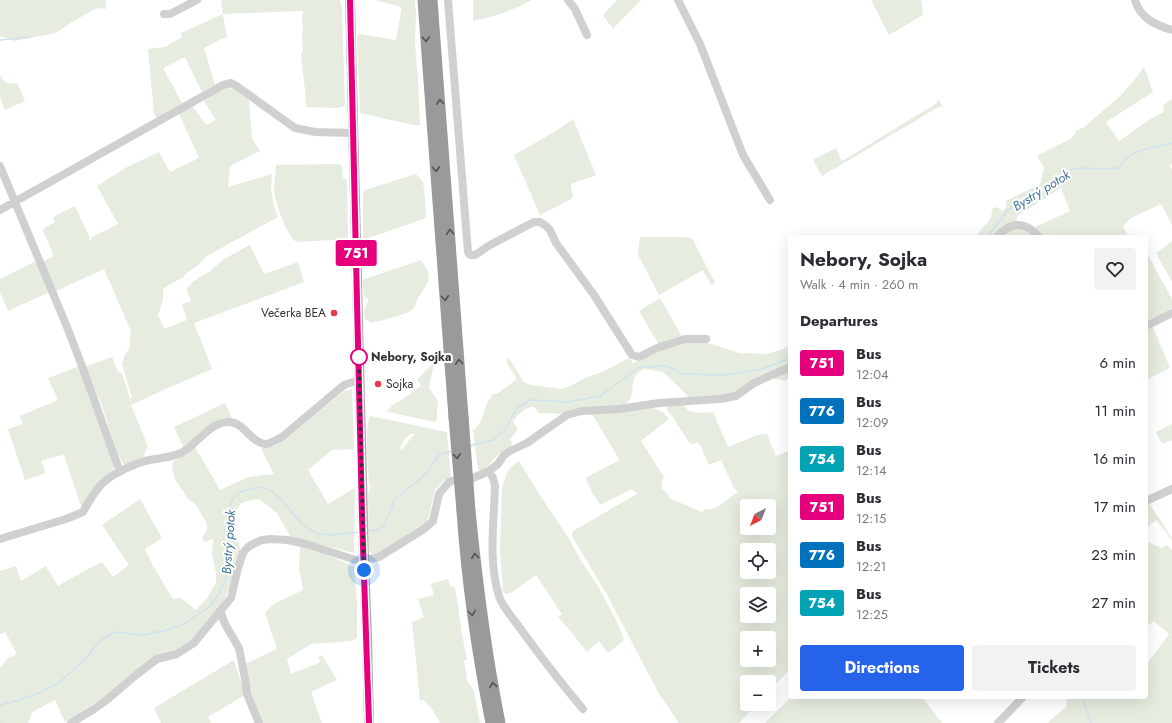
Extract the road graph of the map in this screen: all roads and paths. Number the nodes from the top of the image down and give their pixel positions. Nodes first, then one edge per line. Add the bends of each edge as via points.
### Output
1 (197, 0) edge
2 (350, 0) edge
3 (423, 0) edge
4 (432, 0) edge
5 (448, 0) edge
6 (568, 0) edge
7 (678, 0) edge
8 (1135, 0) edge
9 (164, 14) dead end
10 (1172, 30) edge
11 (587, 35) dead end
12 (353, 133) junction
13 (0, 166) edge
14 (770, 200) dead end
15 (14, 202) junction
16 (0, 210) edge
17 (999, 235) edge
18 (1037, 235) edge
19 (1172, 312) edge
20 (1148, 325) edge
21 (706, 339) dead end
22 (788, 368) edge
23 (359, 380) junction
24 (459, 417) junction
25 (489, 471) junction
26 (120, 472) junction
27 (1172, 489) edge
28 (1148, 500) edge
29 (466, 511) junction
30 (0, 539) edge
31 (364, 560) junction
32 (220, 611) junction
33 (1022, 699) edge
34 (583, 709) dead end
35 (71, 723) edge
36 (259, 723) edge
37 (369, 723) edge
38 (491, 723) edge
39 (500, 723) edge
40 (998, 723) edge

1 - 9 street via 170,14
2 - 12 main road
3 -> 24 highway
24 -> 4 highway
5 - 21 street via 470,255 475,255 534,222 540,222 550,230 556,243 594,295 632,355 639,357 685,339
6 - 11 street
7 - 14 street via 700,44 743,155
8 - 10 street via 1140,11 1149,20
12 - 15 street via 315,132 296,128 238,87 230,83 223,84
12 - 23 main road
13 - 15 street
15 - 16 street
15 - 26 street via 67,327
17 - 18 street via 1006,228 1024,225
19 - 20 street
22 - 25 street via 754,383 736,396 720,400 659,403 567,415 527,443 504,455
23 - 26 street via 344,385 282,437 272,442 265,444 253,439 237,424 223,422 180,454 146,461
23 - 31 main road
24 - 29 highway, bridge
25 - 31 street via 472,479 449,482 439,494 433,521 430,524 379,557
25 - 34 street via 495,486 493,552 500,598 524,634
26 - 30 street via 100,486 83,512
27 - 28 street
29 -> 38 highway via 471,607
39 -> 29 highway
31 - 32 street via 358,561 288,540 262,540 248,547 243,553 231,598
31 - 37 main road
32 - 35 street via 194,643 177,654 157,659 108,699
32 - 36 street via 239,648 247,694
33 - 40 street

